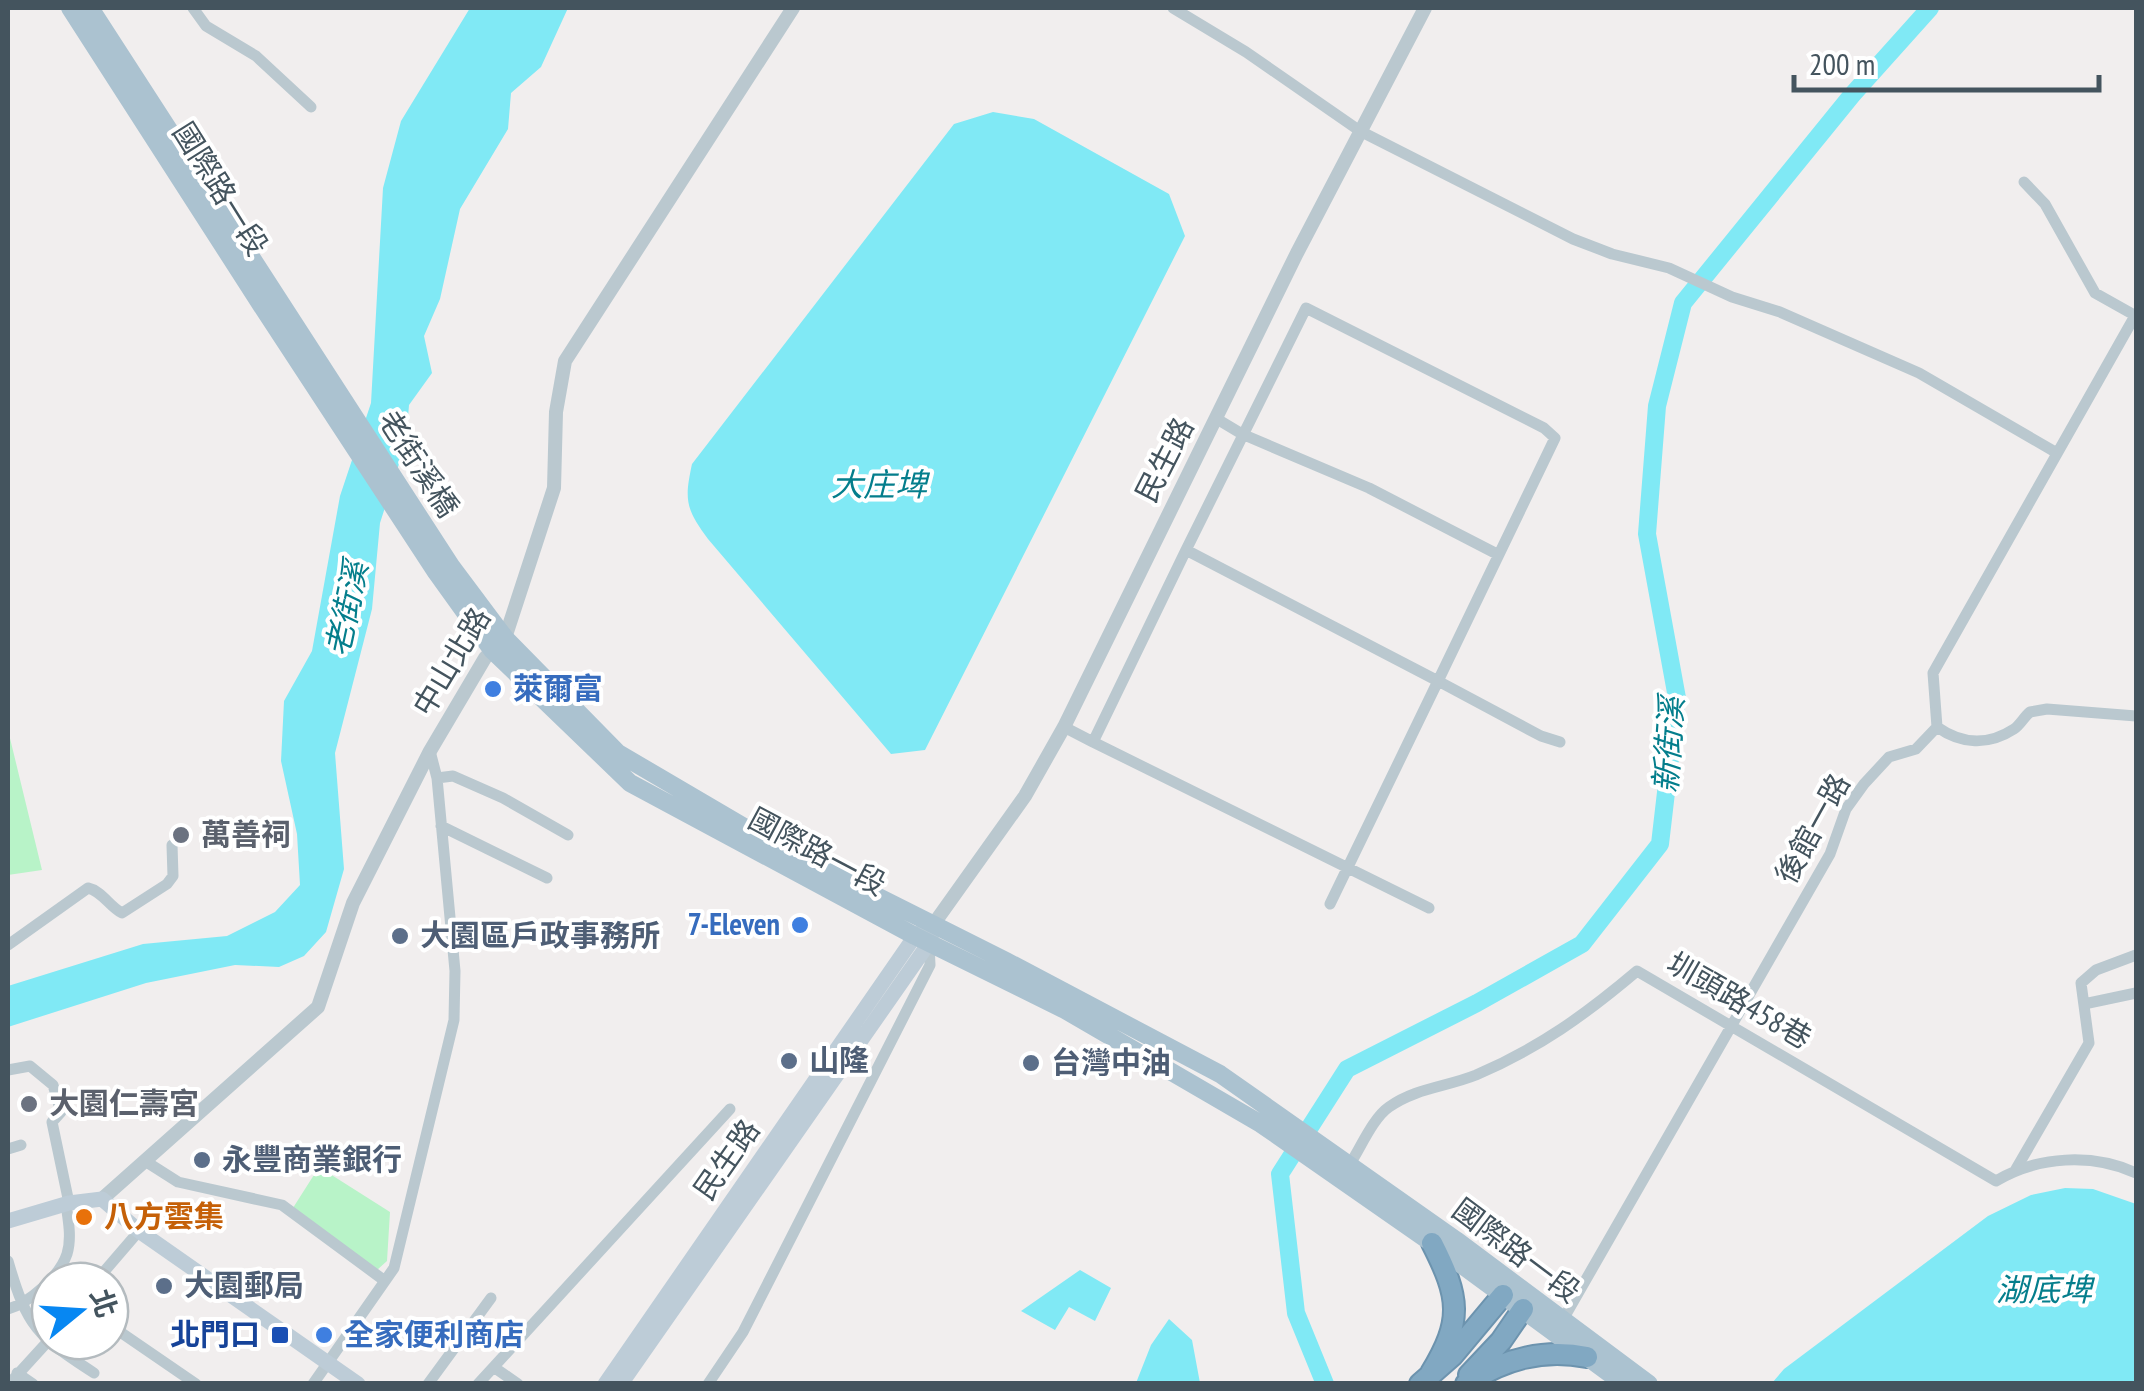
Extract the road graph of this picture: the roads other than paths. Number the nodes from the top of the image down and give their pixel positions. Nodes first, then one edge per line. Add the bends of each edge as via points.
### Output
1 (70, 8) edge
2 (90, 8) edge
3 (193, 8) edge
4 (793, 8) edge
5 (1173, 8) edge
6 (1425, 8) edge
7 (310, 106) dead end
8 (1360, 131) junction
9 (2024, 182) dead end
10 (2136, 316) edge
11 (331, 396) junction
12 (1217, 419) junction
13 (1242, 434) junction
14 (2057, 453) junction
15 (1186, 550) junction
16 (1496, 554) junction
17 (444, 569) joint
18 (499, 644) junction
19 (1438, 682) junction
20 (2136, 716) edge
21 (1064, 727) junction
22 (1937, 728) junction
23 (1093, 742) junction
24 (1560, 742) dead end
25 (430, 750) junction
26 (438, 778) junction
27 (441, 826) junction
28 (568, 834) dead end
29 (172, 845) dead end
30 (1346, 867) junction
31 (547, 878) dead end
32 (1330, 904) dead end
33 (1429, 908) dead end
34 (926, 935) junction
35 (8, 945) edge
36 (2136, 955) edge
37 (2136, 993) edge
38 (2084, 1004) junction
39 (1730, 1024) junction
40 (8, 1070) edge
41 (730, 1109) dead end
42 (22, 1145) dead end
43 (8, 1149) edge
44 (145, 1161) junction
45 (2016, 1168) junction
46 (1346, 1173) junction
47 (2136, 1174) edge
48 (102, 1199) junction
49 (68, 1203) junction
50 (8, 1221) edge
51 (139, 1231) junction
52 (1432, 1243) junction
53 (8, 1261) edge
54 (113, 1261) edge
55 (385, 1282) junction
56 (1511, 1291) junction
57 (490, 1298) dead end
58 (21, 1305) junction
59 (1522, 1308) junction
60 (8, 1309) edge
61 (30, 1317) edge
62 (1559, 1326) junction
63 (130, 1339) edge
64 (1587, 1357) junction
65 (30, 1360) edge
66 (77, 1361) edge
67 (329, 1364) junction
68 (495, 1368) junction
69 (94, 1373) dead end
70 (13, 1378) edge
71 (1425, 1378) edge
72 (34, 1384) edge
73 (196, 1384) edge
74 (312, 1384) edge
75 (358, 1384) edge
76 (428, 1384) edge
77 (478, 1384) edge
78 (518, 1384) edge
79 (606, 1384) edge
80 (622, 1384) edge
81 (708, 1384) edge
82 (1463, 1384) edge
83 (1624, 1384) edge
84 (1648, 1384) edge

1 - 11 main road, 國際路一段
2 - 11 main road, 國際路一段
3 - 7 street via 206,26 256,56
4 - 18 street, 中山北路 via 565,362 554,488
5 - 8 street
6 - 8 street, 民生路
8 - 12 street, 民生路
8 - 14 street via 1573,239 1676,272 1920,372
9 - 10 street via 2045,204 2095,293
10 - 14 street
11 - 17 main road, 老街溪橋
12 - 13 street
12 - 21 street, 民生路
13 - 15 street
13 - 16 street via 1370,488
13 - 16 street via 1306,308 1555,438
14 - 22 street via 1933,673
15 - 19 street
15 - 23 street
16 - 19 street
17 - 18 main road, 國際路一段
18 - 25 street, 中山北路
18 - 34 main road, 國際路一段 via 630,784
19 - 24 street
19 - 30 street
20 - 22 street via 2047,709 2030,712 2018,728 1976,742 1955,740
21 - 23 street
21 - 34 street, 民生路 via 1025,796
22 - 39 street, 後館一路 via 1916,748 1890,758 1855,796 1830,854
23 - 30 street
25 - 26 street
25 - 44 street, 中山北路 via 353,903 318,1007
26 - 27 street
26 - 28 street via 453,776
27 - 31 street
27 - 55 street via 454,1020 394,1268
29 - 35 street via 173,876 122,913 88,888
30 - 32 street
30 - 33 street
34 - 46 main road, 國際路一段
34 - 46 main road, 國際路一段 via 1204,1066
34 - 79 main road, 民生路
34 - 80 main road, 民生路
34 - 81 street via 930,966 743,1332
36 - 38 street via 2096,970 2082,983
37 - 38 street
38 - 45 street via 2089,1043
39 - 45 street, 圳頭路458巷 via 1996,1181
39 - 46 street, 圳頭路458巷 via 1637,970 1541,1044 1385,1109
39 - 62 street, 後館一路
40 - 49 street via 30,1066 53,1085 61,1112 52,1122
41 - 68 street
42 - 43 street
44 - 48 street, 中山北路
44 - 55 street via 178,1182 282,1205
45 - 47 street, 圳頭路458巷 via 2070,1158
46 - 52 main road, 國際路一段
46 - 56 main road, 國際路一段
48 - 49 main road
48 - 51 main road
49 - 50 main road
49 - 58 street via 68,1253
51 - 54 street
51 - 67 main road
52 - 56 main road, 國際路一段
52 - 71 highway via 1445,1268 1453,1332
53 - 58 street
55 - 67 street
56 - 59 main road
56 - 62 main road, 國際路一段
56 - 71 highway
57 - 76 street
58 - 60 street
58 - 61 street
59 - 62 main road, 國際路一段
59 - 82 highway
62 - 64 main road, 國際路一段
62 - 84 main road, 國際路一段
63 - 73 street
64 - 82 highway via 1532,1355
64 - 83 main road, 國際路一段
65 - 70 street
66 - 69 street
67 - 74 street
67 - 75 main road
68 - 77 street
68 - 78 street
70 - 72 street

